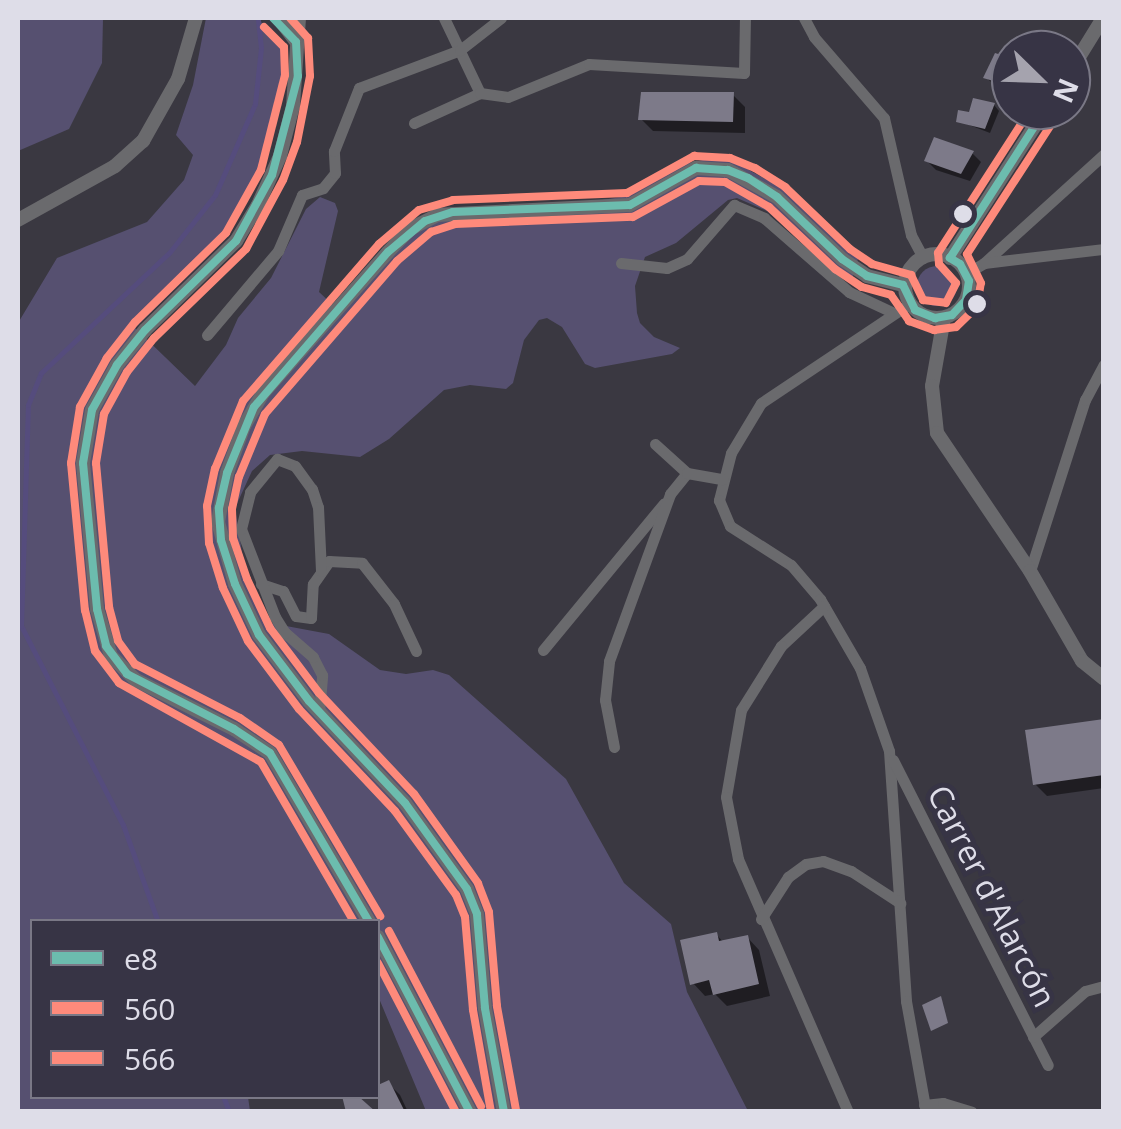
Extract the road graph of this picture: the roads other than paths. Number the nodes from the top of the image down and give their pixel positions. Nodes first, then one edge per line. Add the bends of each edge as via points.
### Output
1 (196, 18) edge
2 (287, 18) edge
3 (444, 18) edge
4 (501, 18) edge
5 (746, 18) edge
6 (804, 18) edge
7 (460, 50) junction
8 (480, 93) junction
9 (414, 124) dead end
10 (1032, 130) edge
11 (1104, 154) edge
12 (18, 220) edge
13 (1104, 250) edge
14 (922, 258) junction
15 (950, 258) junction
16 (996, 258) junction
17 (621, 263) dead end
18 (967, 273) junction
19 (903, 284) junction
20 (909, 304) junction
21 (894, 314) junction
22 (944, 318) junction
23 (207, 334) dead end
24 (1104, 365) edge
25 (655, 444) dead end
26 (687, 473) junction
27 (722, 479) junction
28 (667, 502) junction
29 (321, 571) junction
30 (1030, 571) junction
31 (260, 584) junction
32 (824, 606) junction
33 (543, 650) dead end
34 (416, 651) dead end
35 (1104, 679) edge
36 (320, 712) junction
37 (614, 747) dead end
38 (889, 752) junction
39 (900, 903) junction
40 (367, 919) edge
41 (761, 919) junction
42 (380, 942) edge
43 (1104, 986) edge
44 (1033, 1037) junction
45 (1048, 1065) dead end
46 (925, 1108) edge
47 (470, 1112) edge
48 (504, 1112) edge
49 (848, 1112) edge
50 (972, 1112) edge

1 - 12 street via 178,79 143,141 115,166
2 - 40 street via 298,76 285,139 258,205 236,241 145,330 92,410 84,463 97,609 111,656 136,680 270,753
3 - 7 street
4 - 7 street
5 - 8 street via 744,73 589,64 508,97
6 - 14 street via 884,118
7 - 8 street
7 - 23 street via 359,88 334,151 335,174 323,188 302,195 278,251
8 - 9 street
10 - 15 street
11 - 16 street
13 - 16 street
14 - 15 street
14 - 19 street
15 - 18 street
16 - 18 street
17 - 21 street via 667,268 686,259 734,205 764,218 850,292
18 - 22 street via 966,300
19 - 20 street
19 - 36 street via 867,276 777,197 748,178 710,168 686,173 630,205 453,212 410,229 263,393 244,426 218,508 221,540 246,612
20 - 21 street
20 - 22 street via 925,316
21 - 27 street via 761,404
22 - 30 street via 932,386 937,433
24 - 30 street via 1085,400
25 - 26 street
26 - 27 street
26 - 28 street
27 - 32 street via 720,507 730,526 791,565
28 - 33 street
28 - 37 street via 608,661 605,700
29 - 31 street via 313,584 311,618 296,616 283,591
29 - 31 street via 312,489 295,466 277,458 242,513 243,542
29 - 34 street via 330,560 362,563 394,604
30 - 35 street via 1082,661
31 - 36 street via 285,633 313,656 322,675
32 - 38 street via 860,668
32 - 41 street via 764,670 734,736 727,818
36 - 48 street via 405,803 468,889
38 - 39 street
38 - 44 street, Carrer d'Alarcón
39 - 41 street via 823,861 788,876
39 - 46 street via 906,1001
41 - 49 street
42 - 47 street
43 - 44 street via 1086,991
44 - 45 street, Carrer d'Alarcón
46 - 50 street via 943,1103

